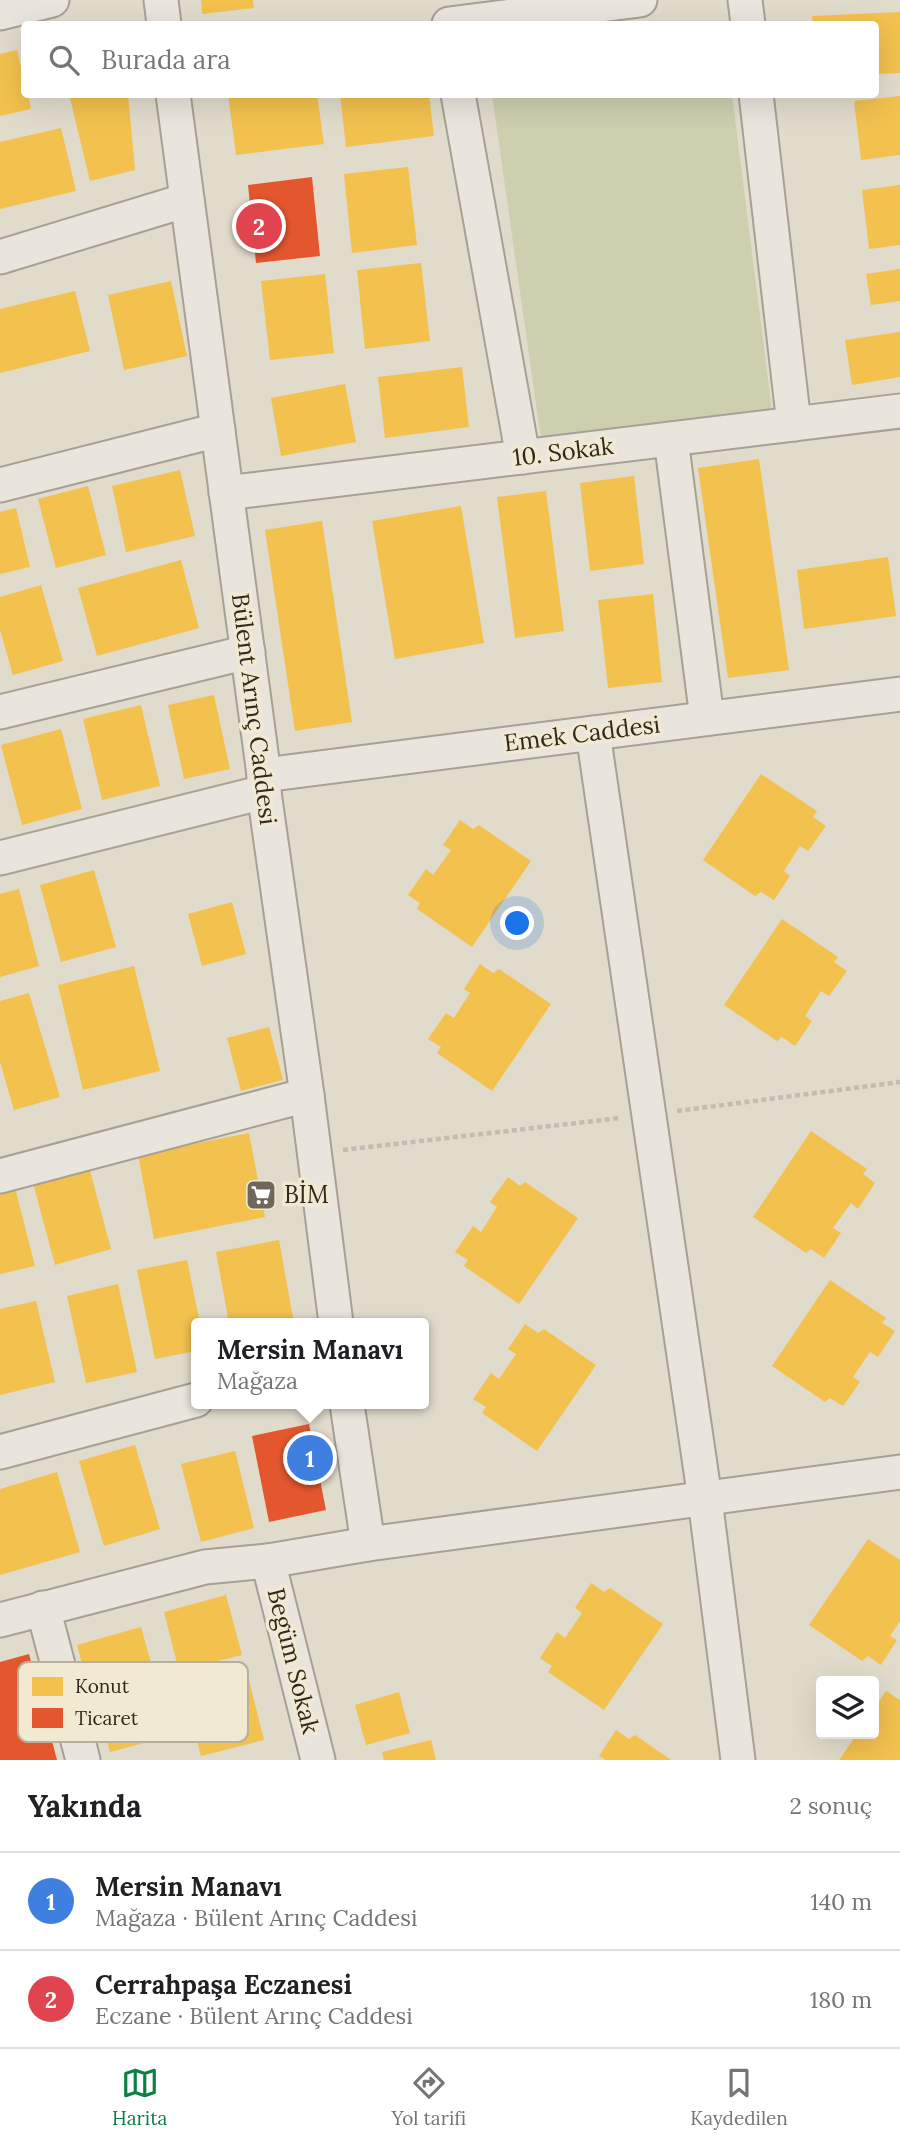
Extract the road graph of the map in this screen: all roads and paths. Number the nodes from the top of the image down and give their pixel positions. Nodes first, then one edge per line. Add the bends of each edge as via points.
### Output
1 (51, 0) edge
2 (161, 0) edge
3 (746, 0) edge
4 (623, 1) edge
5 (0, 13) edge
6 (164, 21) edge
7 (472, 21) edge
8 (748, 21) edge
9 (174, 98) edge
10 (459, 98) edge
11 (756, 98) edge
12 (187, 200) junction
13 (0, 257) edge
14 (900, 411) edge
15 (794, 424) junction
16 (218, 430) junction
17 (671, 439) junction
18 (523, 457) junction
19 (0, 485) edge
20 (226, 493) junction
21 (248, 652) junction
22 (900, 694) edge
23 (0, 712) edge
24 (707, 718) junction
25 (593, 733) junction
26 (264, 784) junction
27 (0, 859) edge
28 (900, 1082) edge
29 (307, 1095) junction
30 (649, 1115) junction
31 (315, 1153) junction
32 (0, 1175) edge
33 (335, 1318) edge
34 (191, 1402) edge
35 (348, 1409) edge
36 (0, 1452) edge
37 (900, 1472) edge
38 (705, 1499) junction
39 (368, 1544) junction
40 (268, 1561) junction
41 (43, 1608) junction
42 (0, 1620) edge
43 (57, 1662) edge
44 (78, 1742) edge
45 (83, 1760) edge
46 (318, 1760) edge
47 (738, 1760) edge

1 - 5 street
2 - 6 street
3 - 8 street
4 - 7 street
9 - 12 street, Bülent Arınç Caddesi
10 - 18 street
11 - 15 street
12 - 13 street
12 - 16 street, Bülent Arınç Caddesi
14 - 15 street, 10. Sokak
15 - 17 street, 10. Sokak
16 - 19 street
16 - 20 street, Bülent Arınç Caddesi
17 - 18 street, 10. Sokak
17 - 24 street
18 - 20 street, 10. Sokak
20 - 21 street, Bülent Arınç Caddesi
21 - 23 street
21 - 26 street, Bülent Arınç Caddesi
22 - 24 street, Emek Caddesi
24 - 25 street, Emek Caddesi
25 - 26 street, Emek Caddesi
25 - 30 street
26 - 27 street, Emek Caddesi
26 - 29 street, Bülent Arınç Caddesi
28 - 30 path
29 - 31 street, Bülent Arınç Caddesi
29 - 32 street
30 - 31 path
30 - 38 street
31 - 33 street, Bülent Arınç Caddesi
34 - 36 street
35 - 39 street
37 - 38 street
38 - 39 street
38 - 47 street
39 - 40 street
40 - 41 street via 205,1567
40 - 46 street, Begüm Sokak
41 - 42 street
41 - 43 street
44 - 45 street

